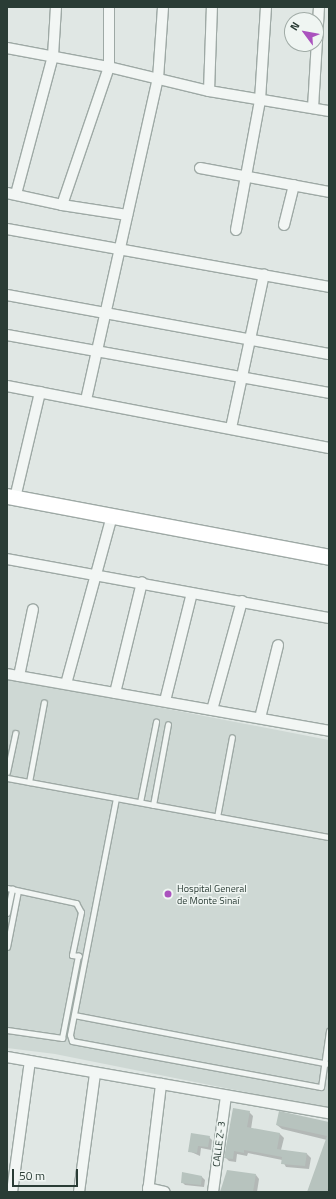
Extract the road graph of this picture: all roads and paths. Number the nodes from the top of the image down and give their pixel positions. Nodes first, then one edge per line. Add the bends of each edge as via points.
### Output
1 (56, 7) edge
2 (109, 7) edge
3 (163, 7) edge
4 (212, 7) edge
5 (266, 7) edge
6 (319, 7) edge
7 (7, 48) edge
8 (53, 56) junction
9 (109, 67) junction
10 (158, 79) junction
11 (209, 91) junction
12 (260, 100) junction
13 (313, 108) junction
14 (329, 111) edge
15 (200, 168) dead end
16 (246, 176) junction
17 (294, 185) junction
18 (329, 192) edge
19 (11, 193) edge
20 (62, 205) junction
21 (127, 215) junction
22 (284, 225) dead end
23 (7, 229) edge
24 (236, 230) dead end
25 (119, 248) junction
26 (264, 274) junction
27 (329, 287) edge
28 (7, 295) edge
29 (105, 314) junction
30 (7, 335) edge
31 (251, 340) junction
32 (96, 350) junction
33 (329, 354) edge
34 (242, 377) junction
35 (7, 386) edge
36 (40, 392) junction
37 (329, 393) edge
38 (86, 400) junction
39 (231, 428) junction
40 (329, 448) edge
41 (11, 497) edge
42 (112, 516) junction
43 (329, 557) edge
44 (7, 559) edge
45 (96, 574) junction
46 (142, 582) junction
47 (192, 592) junction
48 (242, 601) junction
49 (33, 609) dead end
50 (329, 618) edge
51 (278, 645) dead end
52 (7, 674) edge
53 (19, 676) junction
54 (66, 684) junction
55 (115, 692) junction
56 (44, 702) dead end
57 (165, 702) junction
58 (212, 710) junction
59 (260, 718) junction
60 (156, 722) dead end
61 (168, 724) dead end
62 (329, 730) edge
63 (15, 733) dead end
64 (232, 737) dead end
65 (7, 772) edge
66 (7, 778) edge
67 (29, 782) junction
68 (116, 798) junction
69 (140, 802) junction
70 (153, 805) junction
71 (217, 817) junction
72 (329, 837) edge
73 (10, 889) edge
74 (18, 891) junction
75 (7, 913) edge
76 (7, 947) edge
77 (78, 956) junction
78 (85, 957) junction
79 (74, 1015) junction
80 (7, 1030) edge
81 (329, 1031) edge
82 (7, 1057) edge
83 (30, 1061) junction
84 (323, 1063) junction
85 (329, 1064) edge
86 (95, 1072) junction
87 (160, 1084) junction
88 (226, 1096) junction
89 (329, 1113) edge
90 (148, 1190) edge
91 (12, 1192) edge
92 (79, 1192) edge
93 (165, 1192) edge
94 (213, 1192) edge

1 - 8 street
2 - 9 street
3 - 10 street
4 - 11 street
5 - 12 street
6 - 13 street
7 - 8 street
8 - 9 street
8 - 19 street
9 - 10 street
9 - 20 street
10 - 11 street
10 - 21 street
11 - 12 street
12 - 13 street
12 - 16 street
13 - 14 street
15 - 16 street
16 - 17 street
16 - 24 street
17 - 18 street
17 - 22 street
19 - 20 street
20 - 21 street
21 - 25 street
23 - 25 street
25 - 26 street
25 - 29 street
26 - 27 street
26 - 31 street
28 - 29 street
29 - 31 street
29 - 32 street
30 - 32 street
31 - 33 street
31 - 34 street
32 - 34 street
32 - 38 street
34 - 37 street
34 - 39 street
35 - 36 street
36 - 38 street
36 - 41 street
38 - 39 street
39 - 40 street
41 - 42 street
42 - 43 street
42 - 45 street
44 - 45 street
45 - 46 street
45 - 54 street
46 - 47 street
46 - 55 street
47 - 48 street
47 - 57 street
48 - 50 street
48 - 58 street
49 - 53 street
51 - 59 street
52 - 53 street
53 - 54 street
54 - 55 street
55 - 57 street
56 - 67 lane
57 - 58 street
58 - 59 street
59 - 62 street
60 - 69 lane
61 - 70 lane
63 - 65 lane
64 - 71 lane
66 - 67 lane
67 - 68 lane
68 - 69 lane
68 - 78 lane
69 - 70 lane
70 - 71 lane
71 - 72 lane
73 - 74 lane
73 - 75 lane
74 - 76 lane
74 - 77 lane via 76,903 81,912 72,955
77 - 78 lane
77 - 80 lane via 65,1035 62,1038
78 - 79 lane
79 - 84 lane
79 - 84 lane via 70,1035 74,1042 321,1087
81 - 84 lane
82 - 83 street
83 - 86 street
83 - 91 street
84 - 85 lane
86 - 87 street
86 - 92 street
87 - 88 street
87 - 90 street
88 - 89 street
88 - 94 street, CALLE Z- 3
90 - 93 street

